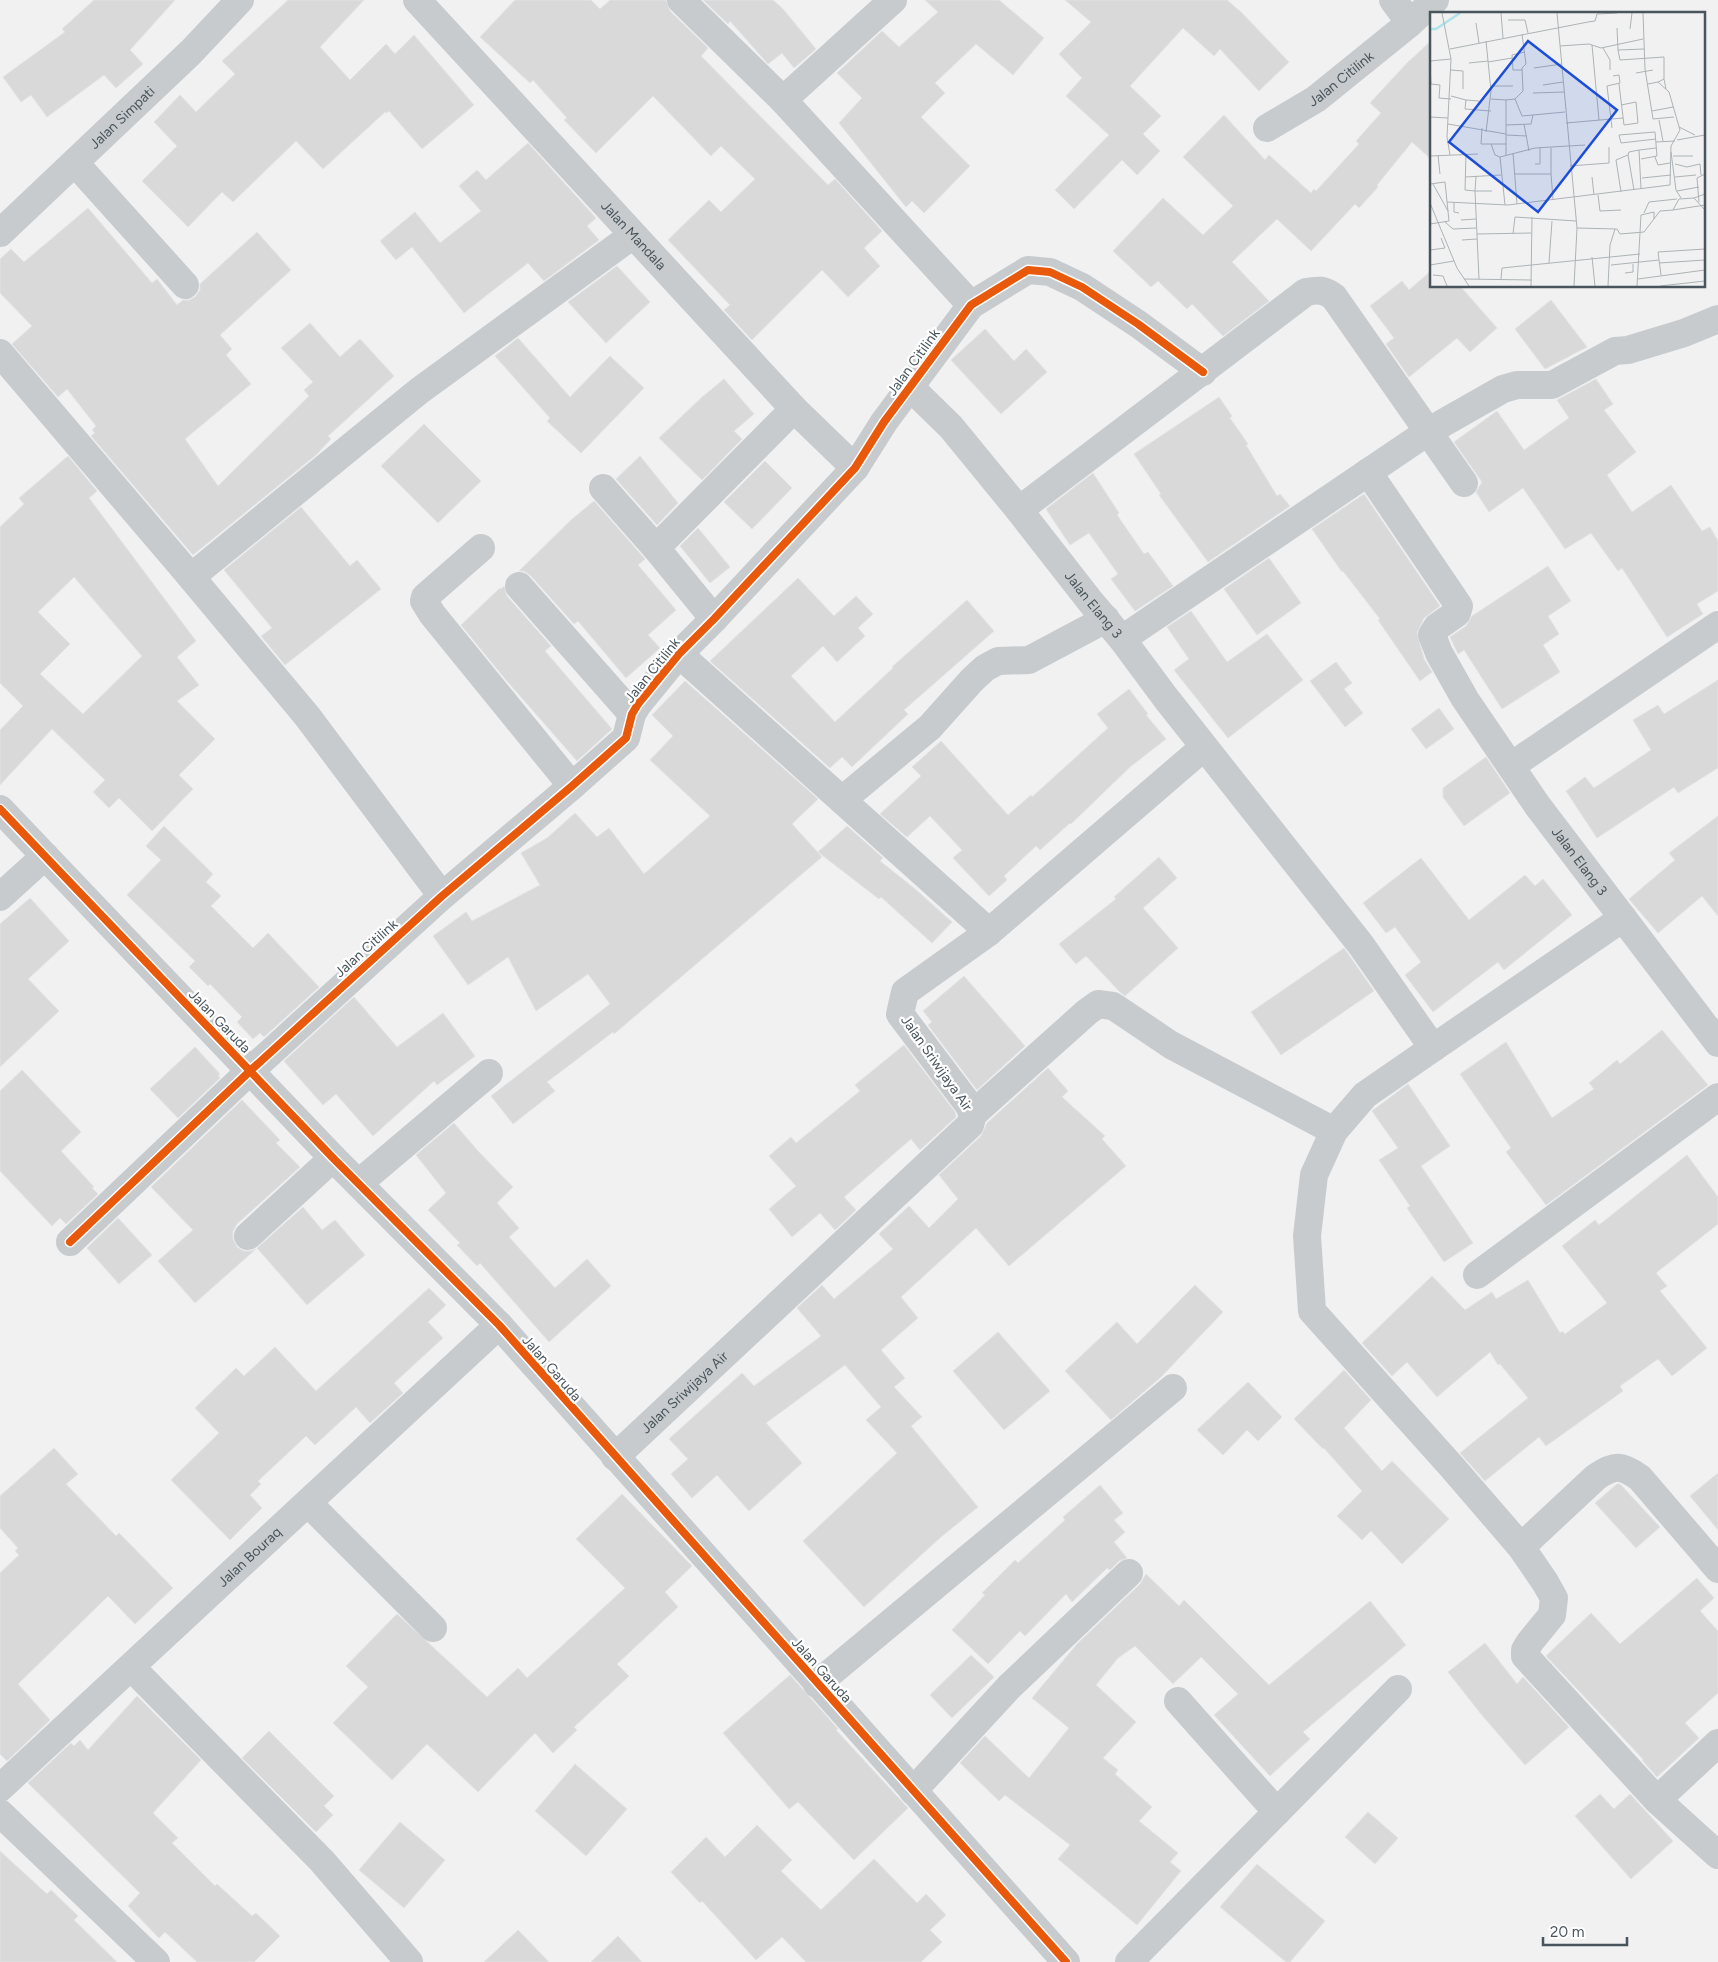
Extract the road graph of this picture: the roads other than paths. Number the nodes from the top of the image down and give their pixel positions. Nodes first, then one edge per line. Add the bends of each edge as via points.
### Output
1 (240, 0) edge
2 (417, 0) edge
3 (681, 0) edge
4 (893, 0) edge
5 (1393, 0) edge
6 (1435, 0) edge
7 (1410, 24) junction
8 (783, 100) junction
9 (1267, 128) dead end
10 (75, 163) junction
11 (0, 233) edge
12 (633, 235) junction
13 (185, 285) dead end
14 (971, 305) junction
15 (1718, 319) edge
16 (0, 353) edge
17 (1203, 372) junction
18 (910, 387) junction
19 (794, 409) junction
20 (1429, 431) junction
21 (855, 468) junction
22 (1368, 472) junction
23 (1464, 483) dead end
24 (603, 488) dead end
25 (1019, 510) junction
26 (481, 548) dead end
27 (656, 548) junction
28 (191, 577) junction
29 (519, 586) dead end
30 (714, 619) junction
31 (1718, 624) edge
32 (1114, 629) junction
33 (679, 654) junction
34 (632, 714) junction
35 (1204, 746) junction
36 (1511, 766) junction
37 (572, 786) junction
38 (842, 800) junction
39 (0, 809) edge
40 (45, 856) junction
41 (442, 896) junction
42 (0, 897) edge
43 (1623, 918) junction
44 (989, 932) junction
45 (1718, 1042) edge
46 (1433, 1048) junction
47 (250, 1071) junction
48 (489, 1073) dead end
49 (1718, 1097) edge
50 (973, 1114) junction
51 (1334, 1131) junction
52 (334, 1158) junction
53 (359, 1184) junction
54 (248, 1236) dead end
55 (70, 1242) dead end
56 (1477, 1275) dead end
57 (499, 1326) junction
58 (1174, 1388) dead end
59 (615, 1457) junction
60 (308, 1503) junction
61 (1521, 1547) junction
62 (1718, 1569) edge
63 (1129, 1573) dead end
64 (433, 1628) dead end
65 (131, 1667) junction
66 (817, 1684) junction
67 (1398, 1689) dead end
68 (1178, 1701) dead end
69 (1718, 1743) edge
70 (0, 1788) edge
71 (913, 1791) junction
72 (1657, 1800) junction
73 (1277, 1812) junction
74 (0, 1814) edge
75 (1718, 1856) edge
76 (156, 1962) edge
77 (409, 1962) edge
78 (1066, 1962) edge
79 (1129, 1962) edge

1 - 10 street, Jalan Simpati via 191,52
2 - 12 street, Jalan Mandala
3 - 8 street
4 - 8 street
5 - 7 street
6 - 7 street, Jalan Citilink
7 - 9 street, Jalan Citilink via 1316,100
8 - 14 street
10 - 11 street, Jalan Simpati
10 - 13 street
12 - 19 street, Jalan Mandala
12 - 28 street via 419,391
14 - 17 street, Jalan Citilink via 1028,270 1050,272 1082,287
14 - 18 street, Jalan Citilink
15 - 20 street via 1651,343 1615,351 1552,385 1517,385 1503,389
16 - 28 street
17 - 20 street via 1306,292 1327,291
17 - 25 street
18 - 21 street, Jalan Citilink
18 - 25 street, Jalan Elang 3 via 951,427
19 - 21 street, Jalan Mandala
19 - 27 street
20 - 22 street
20 - 23 street
21 - 30 street, Jalan Citilink
22 - 32 street
22 - 36 street, Jalan Elang 3 via 1459,606 1457,612 1437,627 1432,635 1466,700
24 - 27 street
25 - 32 street, Jalan Elang 3
26 - 37 street via 424,601
27 - 30 street
28 - 41 street via 308,716
29 - 34 street
30 - 33 street, Jalan Citilink
31 - 36 street
32 - 35 street, Jalan Elang 3
32 - 38 street via 1029,660 998,661 986,668 930,727
33 - 34 street, Jalan Citilink
33 - 38 street
34 - 37 street, Jalan Citilink via 626,738
35 - 44 street, Jalan Sriwijaya Air
35 - 46 street, Jalan Elang 3 via 1361,945
36 - 43 street, Jalan Elang 3 via 1536,805
37 - 41 street, Jalan Citilink
38 - 44 street
39 - 40 street, Jalan Garuda
40 - 42 street
40 - 47 street, Jalan Garuda
41 - 47 street, Jalan Citilink
43 - 45 street, Jalan Elang 3
43 - 46 street
44 - 50 street, Jalan Sriwijaya Air via 905,992 900,1014
46 - 51 street via 1365,1095
47 - 52 street, Jalan Garuda
47 - 55 street, Jalan Citilink
48 - 53 street
49 - 56 street
50 - 51 street via 1098,1004 1112,1006 1171,1045
50 - 59 street, Jalan Sriwijaya Air via 970,1125
51 - 61 street via 1314,1175 1307,1236 1312,1311
52 - 53 street, Jalan Garuda
52 - 54 street
53 - 57 street, Jalan Garuda
57 - 59 street, Jalan Garuda
57 - 60 street, Jalan Bouraq
58 - 66 street
59 - 66 street, Jalan Garuda
60 - 64 street
60 - 65 street, Jalan Bouraq
61 - 62 street via 1596,1477 1618,1467 1640,1478
61 - 72 street via 1554,1598 1552,1614 1530,1642 1525,1656
63 - 71 street via 1009,1686
65 - 70 street, Jalan Bouraq
65 - 77 street via 322,1861
66 - 71 street, Jalan Garuda
67 - 73 street
68 - 73 street
69 - 72 street
71 - 78 street, Jalan Garuda
72 - 75 street
73 - 79 street
74 - 76 street

